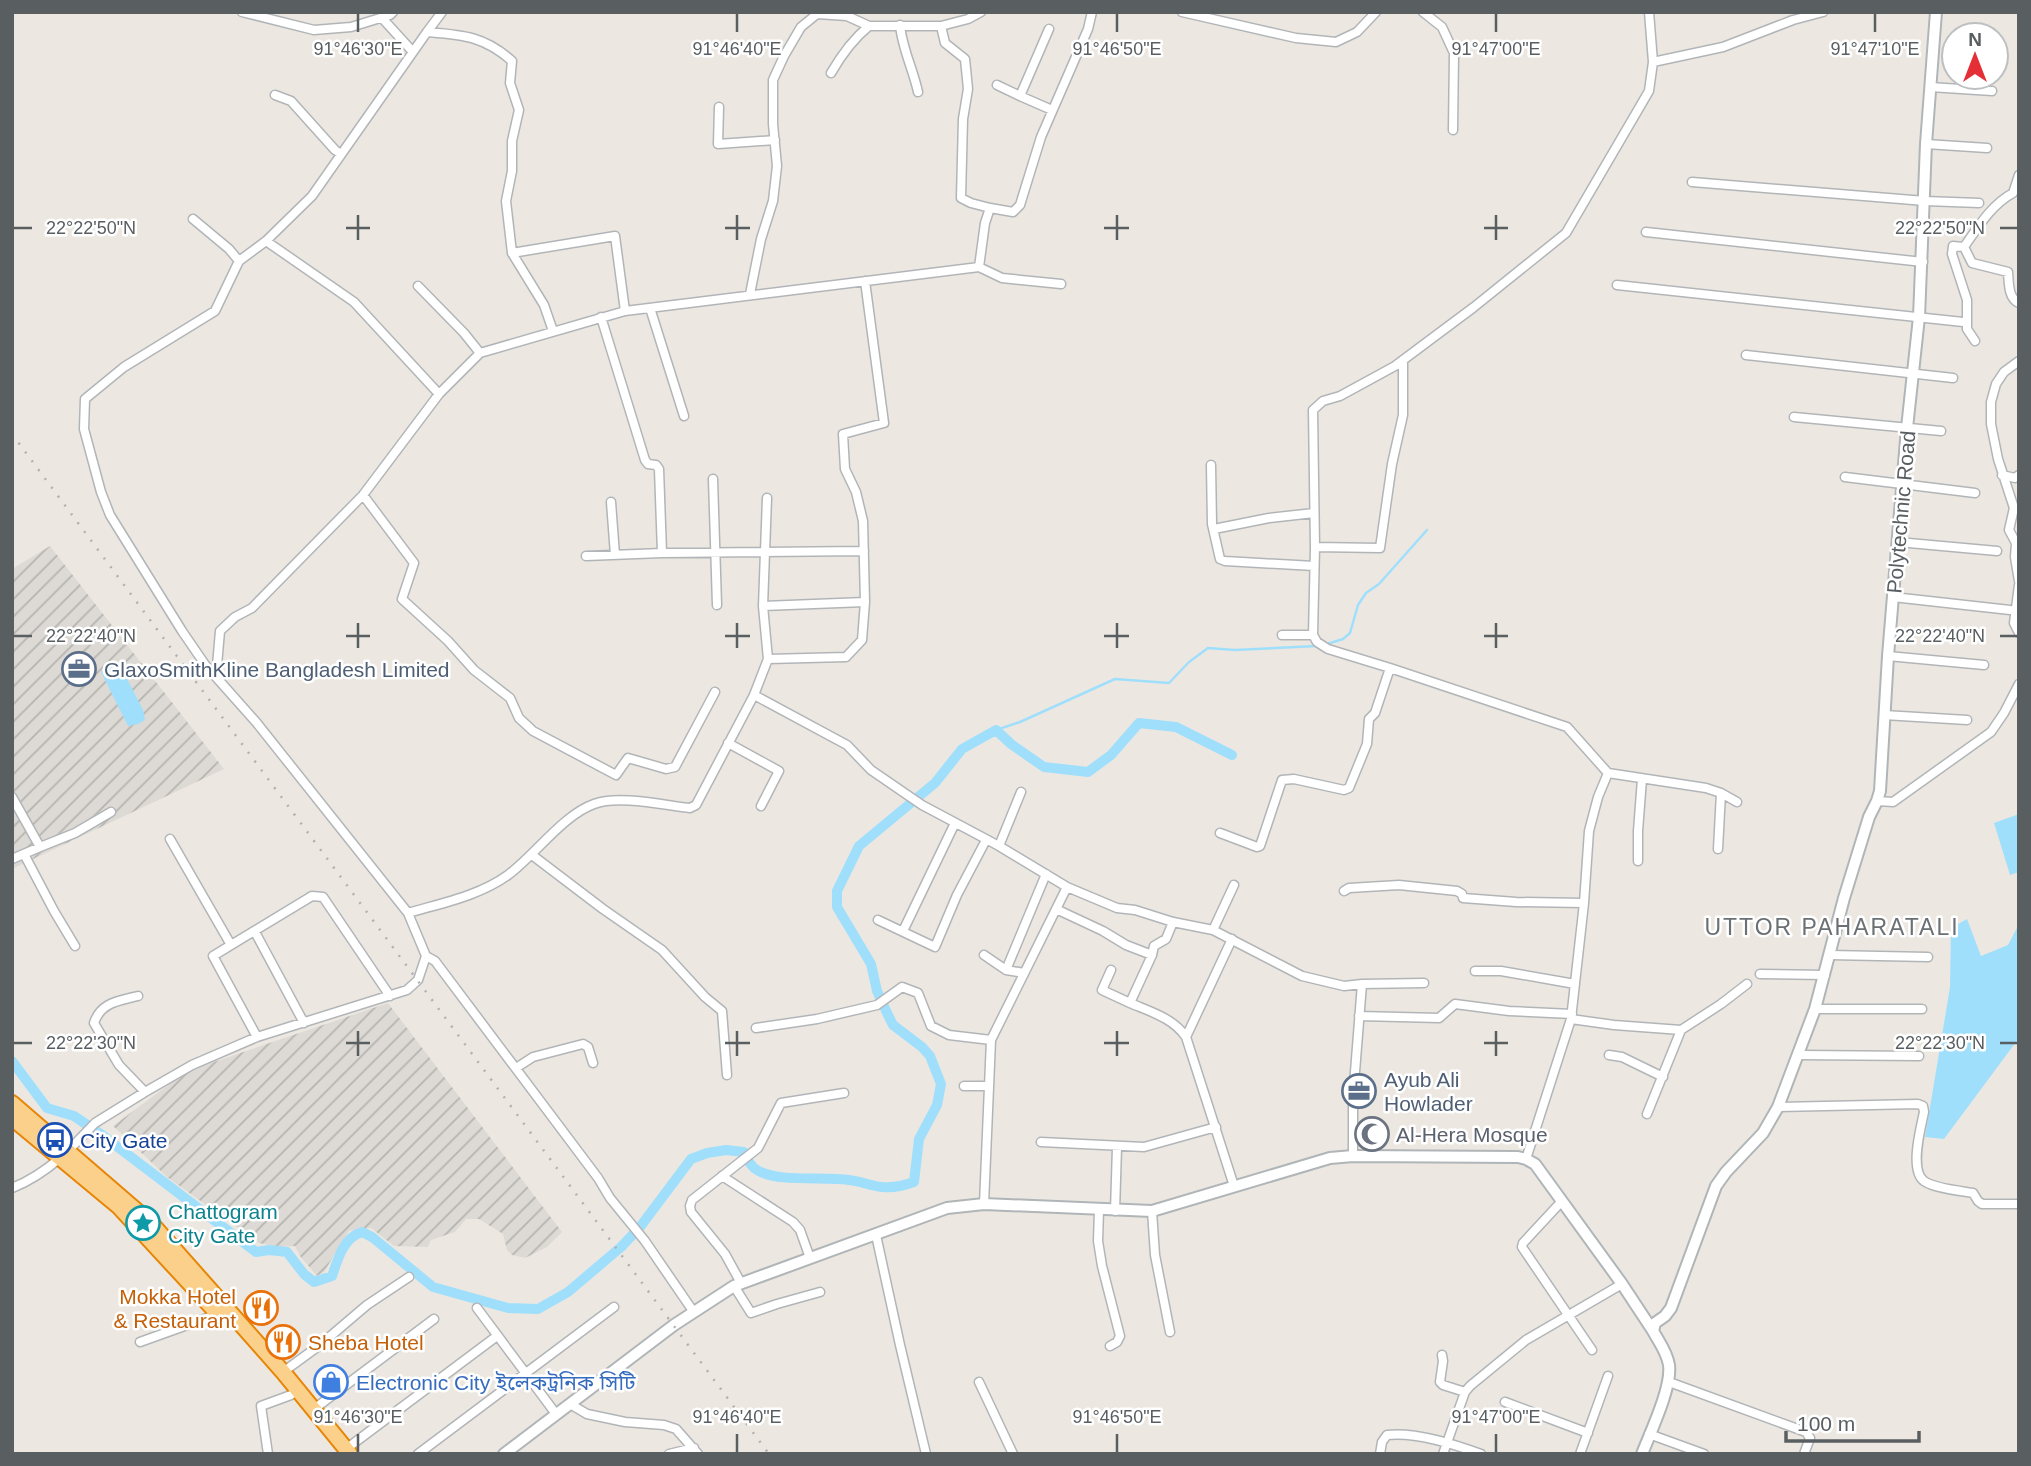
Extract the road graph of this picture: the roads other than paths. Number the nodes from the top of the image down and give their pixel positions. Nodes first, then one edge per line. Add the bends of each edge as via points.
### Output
1 (242, 12) edge
2 (393, 12) edge
3 (442, 12) edge
4 (806, 12) edge
5 (981, 12) edge
6 (1092, 12) edge
7 (1182, 12) edge
8 (1376, 12) edge
9 (1423, 12) edge
10 (1648, 12) edge
11 (1823, 12) edge
12 (1936, 12) edge
13 (817, 13) edge
14 (382, 18) junction
15 (900, 25) junction
16 (869, 26) junction
17 (941, 26) junction
18 (1049, 29) dead end
19 (427, 33) junction
20 (413, 52) junction
21 (1653, 62) junction
22 (831, 73) dead end
23 (997, 85) dead end
24 (1930, 87) junction
25 (918, 92) dead end
26 (1992, 92) dead end
27 (275, 94) dead end
28 (1020, 96) junction
29 (719, 107) dead end
30 (1052, 110) junction
31 (1453, 130) dead end
32 (775, 140) junction
33 (1926, 144) junction
34 (1987, 148) dead end
35 (341, 154) junction
36 (2019, 175) edge
37 (1692, 182) dead end
38 (1925, 201) junction
39 (1979, 203) dead end
40 (990, 208) junction
41 (193, 219) dead end
42 (1646, 232) dead end
43 (266, 241) junction
44 (1965, 247) junction
45 (512, 253) junction
46 (239, 261) junction
47 (1923, 262) junction
48 (979, 267) junction
49 (865, 281) junction
50 (1061, 284) dead end
51 (1617, 285) dead end
52 (418, 286) dead end
53 (750, 294) junction
54 (2019, 303) edge
55 (650, 308) junction
56 (625, 312) junction
57 (601, 317) junction
58 (1919, 317) junction
59 (1963, 322) dead end
60 (553, 331) junction
61 (1975, 341) dead end
62 (480, 353) junction
63 (1746, 355) dead end
64 (1403, 360) junction
65 (2019, 361) edge
66 (1913, 374) junction
67 (1953, 378) dead end
68 (439, 394) junction
69 (684, 416) dead end
70 (1794, 417) dead end
71 (1907, 428) junction
72 (1941, 431) dead end
73 (1211, 465) dead end
74 (2003, 475) junction
75 (1845, 477) dead end
76 (713, 479) dead end
77 (2018, 479) edge
78 (1904, 484) junction
79 (1975, 493) dead end
80 (363, 495) junction
81 (767, 499) dead end
82 (611, 502) dead end
83 (1314, 513) junction
84 (1214, 529) junction
85 (1898, 541) junction
86 (1315, 547) junction
87 (864, 551) junction
88 (1997, 551) dead end
89 (765, 552) junction
90 (662, 553) junction
91 (716, 553) junction
92 (615, 555) junction
93 (586, 556) dead end
94 (1314, 566) junction
95 (2019, 583) edge
96 (1894, 597) junction
97 (865, 602) junction
98 (717, 605) dead end
99 (763, 606) junction
100 (2010, 610) dead end
101 (2019, 633) edge
102 (1282, 635) dead end
103 (1315, 639) junction
104 (1888, 656) junction
105 (768, 659) junction
106 (1984, 665) dead end
107 (1390, 668) junction
108 (216, 677) junction
109 (2019, 684) edge
110 (715, 692) dead end
111 (754, 695) junction
112 (1884, 715) junction
113 (1967, 720) dead end
114 (728, 743) junction
115 (1608, 773) junction
116 (1642, 779) junction
117 (1021, 792) dead end
118 (1721, 793) junction
119 (12, 796) edge
120 (1877, 801) junction
121 (1737, 802) dead end
122 (761, 806) dead end
123 (111, 812) dead end
124 (955, 823) junction
125 (1220, 833) dead end
126 (170, 839) dead end
127 (986, 840) junction
128 (999, 846) junction
129 (40, 847) junction
130 (1718, 849) dead end
131 (24, 853) junction
132 (532, 855) junction
133 (12, 859) edge
134 (1638, 861) dead end
135 (1045, 874) junction
136 (1234, 885) dead end
137 (1067, 887) junction
138 (1344, 891) dead end
139 (1584, 903) junction
140 (1056, 909) junction
141 (408, 913) junction
142 (878, 920) dead end
143 (1173, 922) junction
144 (1213, 930) junction
145 (255, 932) junction
146 (903, 932) junction
147 (1232, 939) junction
148 (231, 945) junction
149 (75, 946) dead end
150 (1152, 954) junction
151 (984, 955) dead end
152 (1830, 955) junction
153 (426, 956) junction
154 (1928, 957) dead end
155 (1006, 970) junction
156 (1111, 970) dead end
157 (1475, 971) dead end
158 (1024, 973) junction
159 (1760, 974) dead end
160 (1825, 975) junction
161 (1424, 983) dead end
162 (1362, 984) junction
163 (1575, 984) junction
164 (1747, 984) dead end
165 (138, 996) dead end
166 (390, 996) junction
167 (1130, 1003) junction
168 (1815, 1009) junction
169 (1922, 1009) dead end
170 (1359, 1016) junction
171 (1572, 1016) junction
172 (304, 1023) junction
173 (756, 1028) dead end
174 (1681, 1030) junction
175 (257, 1037) junction
176 (1186, 1037) junction
177 (991, 1040) junction
178 (1609, 1055) dead end
179 (1799, 1055) junction
180 (1919, 1056) dead end
181 (593, 1063) dead end
182 (516, 1068) junction
183 (727, 1075) dead end
184 (1663, 1077) junction
185 (964, 1086) dead end
186 (989, 1086) junction
187 (145, 1091) junction
188 (844, 1093) dead end
189 (12, 1103) edge
190 (1778, 1107) junction
191 (1647, 1114) dead end
192 (12, 1118) edge
193 (1216, 1127) junction
194 (1041, 1142) dead end
195 (1118, 1147) junction
196 (64, 1154) junction
197 (1353, 1156) junction
198 (1526, 1159) junction
199 (722, 1176) junction
200 (1234, 1186) junction
201 (12, 1188) edge
202 (1562, 1201) junction
203 (984, 1204) junction
204 (2019, 1204) edge
205 (1099, 1210) junction
206 (1115, 1211) junction
207 (1152, 1211) junction
208 (876, 1235) junction
209 (810, 1258) junction
210 (409, 1277) dead end
211 (1622, 1284) junction
212 (738, 1285) junction
213 (820, 1292) dead end
214 (214, 1305) junction
215 (614, 1307) dead end
216 (477, 1308) dead end
217 (693, 1311) junction
218 (1567, 1315) junction
219 (434, 1319) dead end
220 (1653, 1331) junction
221 (1170, 1332) dead end
222 (497, 1336) junction
223 (140, 1342) dead end
224 (1111, 1346) dead end
225 (1592, 1350) dead end
226 (1443, 1355) dead end
227 (283, 1371) junction
228 (525, 1374) junction
229 (1608, 1376) dead end
230 (979, 1382) dead end
231 (1669, 1382) junction
232 (1465, 1392) junction
233 (291, 1395) junction
234 (1505, 1402) dead end
235 (570, 1404) junction
236 (314, 1409) junction
237 (556, 1414) junction
238 (1588, 1433) junction
239 (1650, 1434) junction
240 (1447, 1442) junction
241 (696, 1451) edge
242 (345, 1452) edge
243 (268, 1454) edge
244 (418, 1454) edge
245 (504, 1454) edge
246 (669, 1454) edge
247 (926, 1454) edge
248 (1013, 1454) edge
249 (1380, 1454) edge
250 (1443, 1454) edge
251 (1481, 1454) edge
252 (1580, 1454) edge
253 (1642, 1454) edge
254 (1704, 1454) edge
255 (1804, 1454) edge

1 - 14 street via 314,30
2 - 14 street
3 - 19 street
4 - 13 street
5 - 17 street
6 - 30 street
7 - 8 street via 1296,38 1336,42 1357,33
9 - 31 street via 1442,27 1454,53
10 - 21 street
11 - 21 street via 1723,47
12 - 24 street, Polytechnic Road
13 - 16 street via 847,16
13 - 32 street via 801,27 773,80
14 - 20 street
15 - 16 street
15 - 17 street
15 - 25 street
16 - 22 street via 855,37
17 - 40 street via 945,43 965,60 968,89 961,198
18 - 28 street
19 - 20 street
19 - 45 street via 467,35 497,48 512,61 510,83 519,110 506,201
20 - 35 street
21 - 64 street via 1649,91 1566,233
23 - 28 street
24 - 26 street
24 - 33 street, Polytechnic Road
27 - 35 street via 291,101
28 - 30 street
29 - 32 street via 718,144
30 - 40 street via 1020,205 1013,212
32 - 53 street via 773,201
33 - 34 street
33 - 38 street, Polytechnic Road
35 - 43 street via 312,196
36 - 44 street via 2013,193 1979,225
37 - 38 street
38 - 39 street
38 - 47 street, Polytechnic Road
40 - 48 street
41 - 46 street
42 - 47 street
43 - 46 street
43 - 68 street via 354,302
44 - 54 street via 1972,263 2008,272 2009,289
44 - 61 street via 1953,246 1952,254 1967,300 1966,329
45 - 56 street via 615,236
45 - 60 street via 544,305
46 - 108 street via 215,311 124,367 85,399 84,429 110,515
47 - 58 street, Polytechnic Road
48 - 49 street
48 - 50 street via 1002,278
49 - 53 street
49 - 87 street via 884,424 843,434 845,468 863,521
51 - 58 street
52 - 62 street
53 - 55 street
55 - 56 street
55 - 69 street
56 - 57 street
57 - 60 street
57 - 90 street via 645,460 659,469
58 - 59 street
58 - 66 street, Polytechnic Road
60 - 62 street
62 - 68 street
63 - 66 street
64 - 83 street via 1340,396 1318,403 1313,410
64 - 86 street via 1403,415 1380,548
65 - 74 street via 2004,372 1991,402 1991,425
66 - 67 street
66 - 71 street, Polytechnic Road
68 - 80 street
70 - 71 street
71 - 72 street
71 - 78 street, Polytechnic Road
73 - 84 street
74 - 77 street
74 - 95 street via 2014,508 2009,530 2016,543
75 - 78 street
76 - 91 street
78 - 79 street
78 - 85 street, Polytechnic Road
80 - 108 street via 252,608 220,631
80 - 110 street via 415,562 402,599 474,670 510,698 519,718 558,745 616,775 628,758 666,769 675,767
81 - 89 street
82 - 92 street
83 - 84 street
83 - 86 street
84 - 94 street via 1220,559
85 - 88 street
85 - 96 street, Polytechnic Road
86 - 94 street
87 - 89 street
87 - 97 street
89 - 91 street
89 - 99 street
90 - 91 street
90 - 92 street
91 - 98 street
92 - 93 street
94 - 103 street
95 - 101 street via 2014,623
96 - 100 street
96 - 104 street, Polytechnic Road
97 - 99 street
97 - 105 street via 862,640 846,657
99 - 105 street
102 - 103 street
103 - 107 street via 1328,649
104 - 106 street
104 - 112 street, Polytechnic Road
105 - 111 street
107 - 115 street via 1567,727
107 - 125 street via 1349,788 1282,780 1260,846
108 - 141 street
109 - 120 street via 1991,732 1894,802
111 - 114 street
111 - 124 street via 847,746 871,770
112 - 113 street
112 - 120 street, Polytechnic Road
114 - 122 street via 779,771
114 - 132 street via 696,805 610,800 592,804 571,817
115 - 116 street
115 - 139 street via 1589,831
116 - 118 street
116 - 134 street
117 - 128 street
118 - 121 street
118 - 130 street
119 - 129 street
120 - 152 street, Polytechnic Road via 1847,886
123 - 129 street
124 - 127 street
124 - 146 street
126 - 148 street
127 - 128 street
127 - 146 street via 935,947
128 - 135 street
129 - 131 street
131 - 133 street
131 - 149 street
132 - 141 street via 480,892
132 - 183 street via 662,950 722,1011
135 - 137 street
135 - 155 street
136 - 144 street
137 - 140 street
137 - 143 street via 1117,908
138 - 139 street via 1399,885 1457,891 1463,898
139 - 163 street
140 - 150 street
140 - 158 street
141 - 153 street
142 - 146 street
143 - 144 street
143 - 150 street
144 - 147 street
145 - 148 street
145 - 166 street via 312,896 323,897
145 - 172 street
147 - 162 street via 1302,976 1344,986
147 - 176 street
148 - 175 street via 213,958
150 - 167 street
151 - 155 street
152 - 154 street
152 - 160 street, Polytechnic Road
153 - 166 street via 418,980
153 - 182 street via 435,961
155 - 158 street
156 - 167 street via 1102,990
157 - 163 street
158 - 177 street
159 - 160 street
160 - 168 street, Polytechnic Road
161 - 162 street
162 - 170 street
163 - 171 street
164 - 174 street
165 - 187 street via 108,1004 97,1013 94,1023 119,1065
166 - 172 street
167 - 176 street via 1170,1021
168 - 169 street
168 - 179 street, Polytechnic Road
170 - 171 street via 1439,1017 1455,1004
170 - 197 street
171 - 174 street via 1614,1025
171 - 198 street
172 - 175 street
173 - 177 street via 877,1005 902,987 918,993 931,1026 948,1035
174 - 184 street
175 - 187 street
176 - 193 street
177 - 186 street
178 - 184 street
179 - 180 street
179 - 190 street, Polytechnic Road
181 - 182 street via 583,1044 533,1057
182 - 217 street
184 - 191 street
185 - 186 street
186 - 203 street
187 - 196 street via 95,1123
188 - 199 street via 781,1103 758,1149
189 - 196 highway
190 - 204 street via 1923,1106 1916,1147 1924,1182 1973,1194 1982,1204
190 - 220 street, Polytechnic Road via 1763,1133 1716,1186 1671,1308 1654,1323
192 - 196 highway
193 - 195 street via 1144,1147
193 - 200 street
194 - 195 street
195 - 206 street
196 - 201 street
196 - 214 highway
197 - 198 street
197 - 200 street via 1329,1158
198 - 202 street via 1535,1164
199 - 209 street via 793,1222
199 - 212 street via 690,1206 720,1247
200 - 207 street
202 - 211 street
202 - 218 street via 1521,1247
203 - 205 street
203 - 208 street via 947,1208
205 - 206 street
205 - 224 street via 1102,1265 1120,1336
206 - 207 street
207 - 221 street via 1155,1255
208 - 209 street
208 - 247 street
209 - 212 street
210 - 227 street
211 - 218 street
211 - 220 street
212 - 213 street via 751,1313
212 - 217 street
214 - 223 street
214 - 227 highway
214 - 233 highway
215 - 228 street
216 - 222 street
217 - 235 street
218 - 225 street
218 - 232 street via 1506,1355
219 - 236 street
220 - 231 street via 1665,1351
222 - 228 street
222 - 242 street
226 - 232 street via 1440,1382
227 - 236 highway
228 - 237 street
228 - 244 street
229 - 238 street
230 - 248 street
231 - 239 street
231 - 255 street via 1806,1432 1810,1438
232 - 240 street
233 - 242 highway
233 - 243 street via 261,1406
234 - 238 street
235 - 237 street
235 - 241 street via 587,1414 676,1429
236 - 242 highway
237 - 245 street
238 - 252 street
239 - 253 street
239 - 254 street
240 - 249 street via 1387,1435
240 - 250 street
240 - 251 street
241 - 246 street

